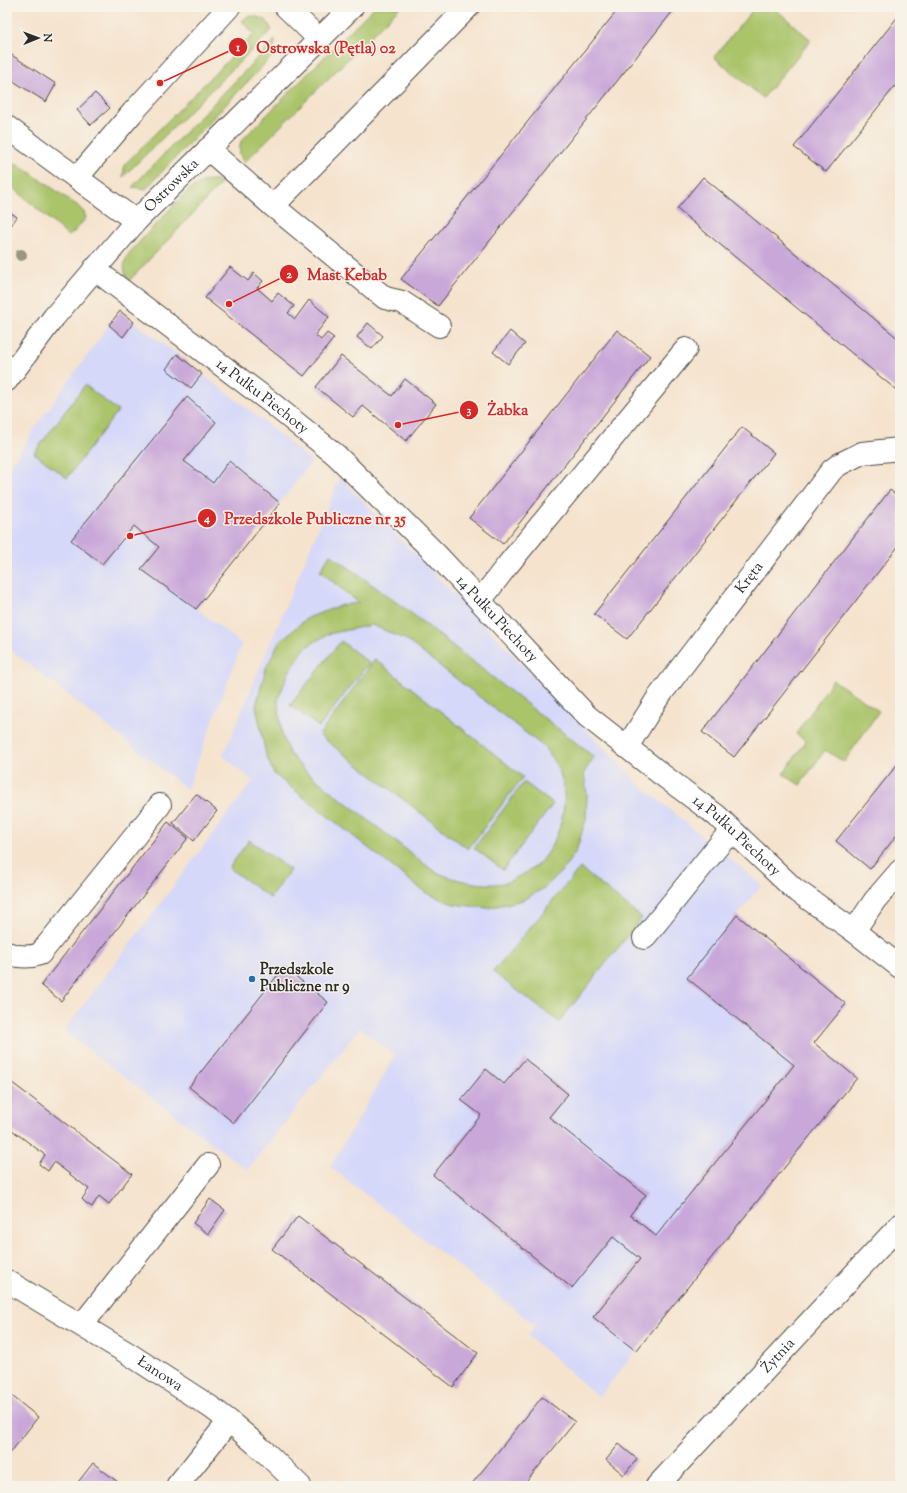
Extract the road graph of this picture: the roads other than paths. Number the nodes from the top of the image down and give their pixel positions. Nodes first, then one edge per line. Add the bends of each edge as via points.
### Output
1 (229, 7) edge
2 (286, 7) edge
3 (352, 7) edge
4 (468, 7) edge
5 (320, 39) junction
6 (7, 127) edge
7 (208, 149) junction
8 (78, 178) junction
9 (273, 206) junction
10 (136, 222) junction
11 (94, 269) junction
12 (439, 326) dead end
13 (686, 349) dead end
14 (7, 380) edge
15 (900, 449) edge
16 (480, 601) junction
17 (627, 747) junction
18 (160, 805) dead end
19 (736, 834) junction
20 (900, 871) edge
21 (854, 931) junction
22 (644, 938) dead end
23 (7, 953) edge
24 (900, 967) edge
25 (208, 1165) dead end
26 (900, 1225) edge
27 (8, 1283) edge
28 (82, 1325) junction
29 (229, 1421) junction
30 (177, 1486) edge
31 (300, 1486) edge
32 (657, 1486) edge

1 - 8 street via 133,112
2 - 5 street
3 - 5 street, Ostrowska
4 - 9 street
5 - 7 street, Ostrowska
6 - 8 street
7 - 9 street
7 - 10 street, Ostrowska
8 - 10 street
9 - 12 street via 385,298 402,302
10 - 11 street, Ostrowska
11 - 14 street, Ostrowska
11 - 16 street, 14 Pułku Piechoty via 336,455
13 - 16 street
15 - 17 street, Kręta via 862,453 832,470 657,698
16 - 17 street, 14 Pułku Piechoty via 587,716
17 - 19 street, 14 Pułku Piechoty via 716,815
18 - 23 street via 40,954 32,957
19 - 21 street, 14 Pułku Piechoty via 794,888
19 - 22 street via 723,840
20 - 21 street via 875,900
21 - 24 street, 14 Pułku Piechoty
25 - 28 street
26 - 32 street, Żytnia
27 - 28 street, Łanowa
28 - 29 street, Łanowa
29 - 30 street
29 - 31 street, Łanowa

